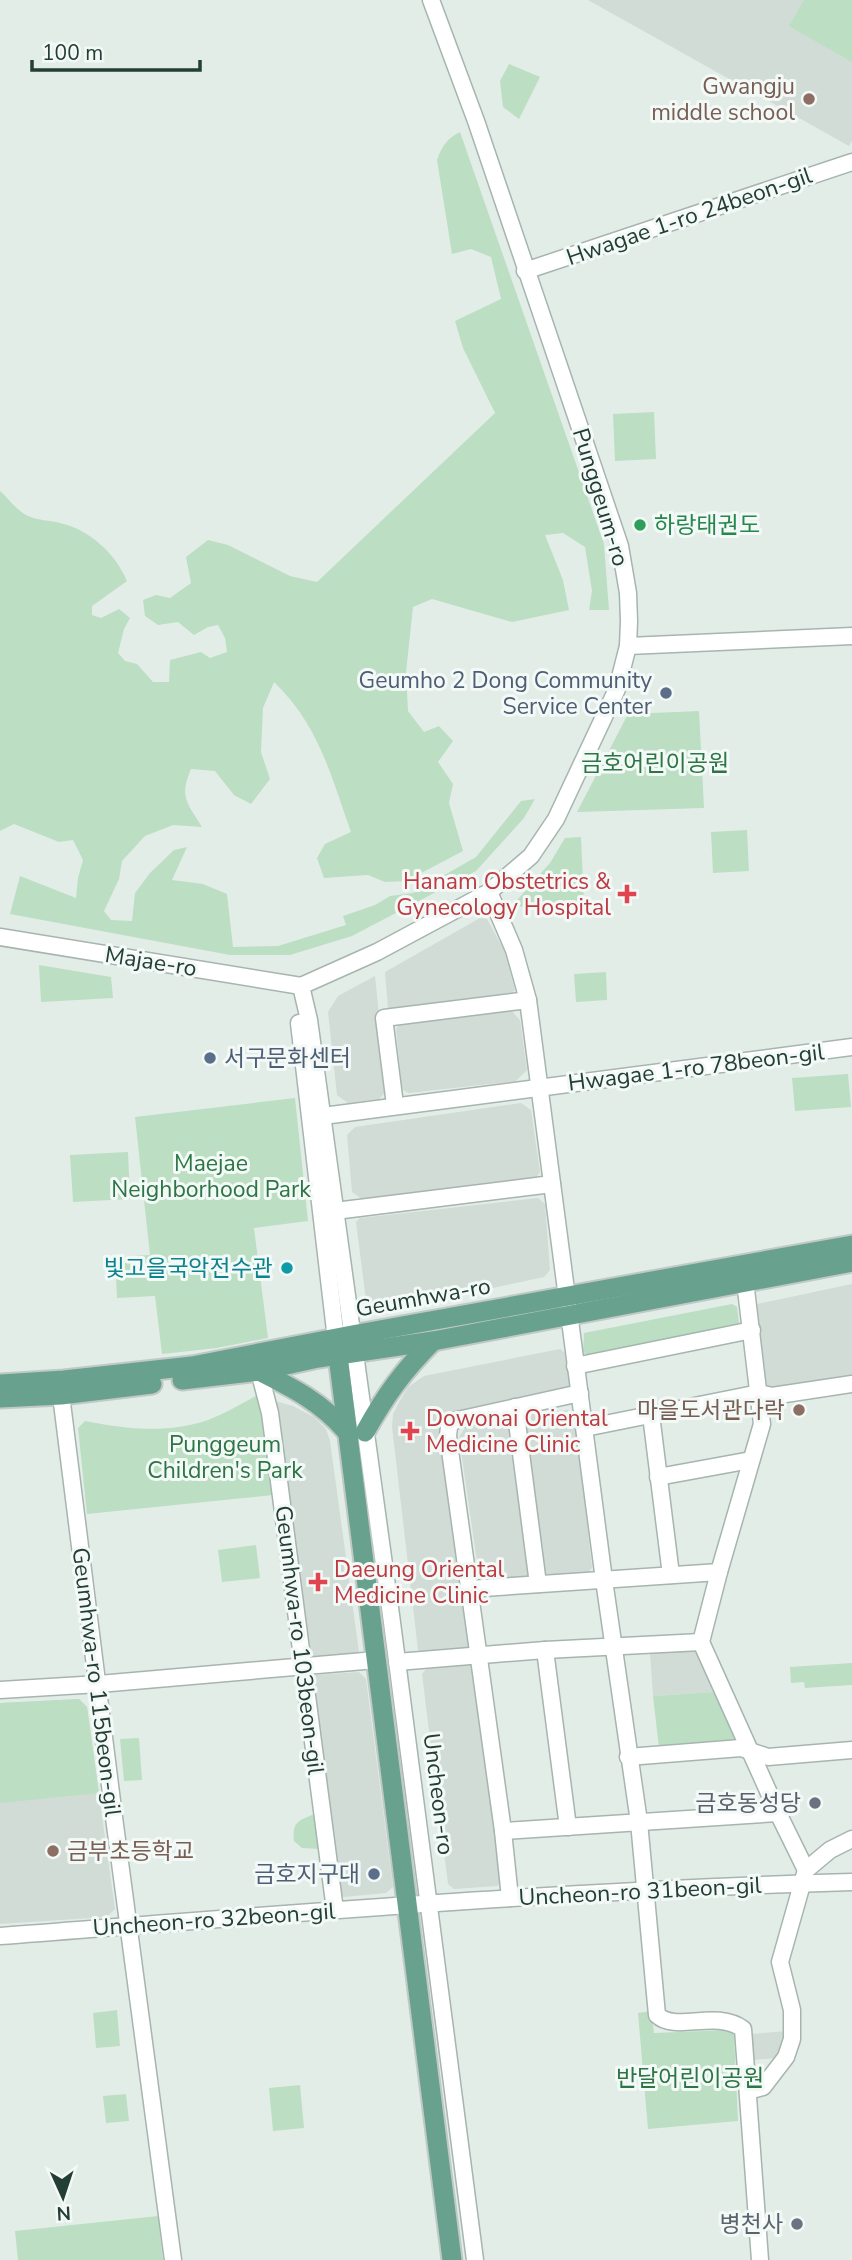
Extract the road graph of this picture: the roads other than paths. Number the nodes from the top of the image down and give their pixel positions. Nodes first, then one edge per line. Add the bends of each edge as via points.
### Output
1 (431, 0) edge
2 (852, 162) edge
3 (525, 271) junction
4 (852, 636) edge
5 (628, 646) junction
6 (489, 892) junction
7 (0, 937) edge
8 (301, 986) junction
9 (528, 1000) junction
10 (852, 1047) edge
11 (539, 1087) junction
12 (396, 1105) junction
13 (323, 1116) junction
14 (552, 1184) junction
15 (335, 1210) junction
16 (852, 1245) edge
17 (852, 1262) edge
18 (745, 1281) junction
19 (566, 1297) junction
20 (569, 1317) junction
21 (752, 1330) junction
22 (433, 1341) junction
23 (346, 1345) junction
24 (575, 1366) junction
25 (259, 1371) junction
26 (0, 1384) edge
27 (852, 1384) edge
28 (759, 1393) junction
29 (580, 1394) junction
30 (61, 1395) junction
31 (0, 1398) edge
32 (515, 1407) junction
33 (651, 1415) junction
34 (585, 1428) junction
35 (356, 1432) junction
36 (751, 1460) junction
37 (658, 1476) junction
38 (719, 1572) junction
39 (671, 1575) junction
40 (604, 1580) junction
41 (538, 1584) junction
42 (470, 1589) junction
43 (701, 1642) junction
44 (614, 1646) junction
45 (545, 1650) junction
46 (478, 1656) junction
47 (376, 1660) junction
48 (397, 1662) junction
49 (303, 1666) junction
50 (99, 1684) junction
51 (0, 1689) edge
52 (852, 1750) edge
53 (750, 1752) junction
54 (628, 1757) junction
55 (778, 1813) junction
56 (639, 1822) junction
57 (568, 1827) junction
58 (503, 1831) junction
59 (852, 1839) edge
60 (804, 1876) junction
61 (852, 1882) edge
62 (645, 1890) junction
63 (510, 1898) junction
64 (429, 1903) junction
65 (408, 1905) junction
66 (334, 1910) junction
67 (130, 1926) junction
68 (0, 1936) edge
69 (748, 2091) junction
70 (173, 2260) edge
71 (452, 2260) edge
72 (475, 2260) edge
73 (760, 2260) edge

1 - 3 street, Punggeum-ro
2 - 3 street, Hwagae 1-ro 24beon-gil
3 - 5 street, Punggeum-ro via 620,546 628,593
4 - 5 street
5 - 6 street, Punggeum-ro via 617,689 556,819 531,856
6 - 8 street, Punggeum-ro via 377,952
6 - 9 street via 514,950
7 - 8 street, Majae-ro
8 - 13 street
8 - 23 street via 299,1023
9 - 11 street
9 - 12 street via 384,1018
10 - 11 street, Hwagae 1-ro 78beon-gil
11 - 12 street, Hwagae 1-ro 78beon-gil
11 - 14 street
12 - 13 street, Hwagae 1-ro 78beon-gil
13 - 15 street
14 - 15 street
14 - 19 street
15 - 23 street
16 - 19 main road, Geumhwa-ro
17 - 18 main road, Geumhwa-ro
18 - 20 main road, Geumhwa-ro
18 - 21 street
19 - 20 street
19 - 23 main road, Geumhwa-ro
20 - 22 main road, Geumhwa-ro
20 - 24 street
21 - 24 street
21 - 28 street
22 - 23 main road, Geumhwa-ro
22 - 35 main road
23 - 25 main road, Geumhwa-ro
23 - 26 main road, Geumhwa-ro via 192,1366
23 - 35 main road, Uncheon-ro
24 - 29 street
25 - 30 main road, Geumhwa-ro
25 - 35 main road via 304,1394
25 - 49 street, Geumhwa-ro 103beon-gil via 270,1413
27 - 28 street via 772,1396
28 - 33 street
28 - 36 street via 762,1424
29 - 32 street
29 - 34 street
30 - 31 main road, Geumhwa-ro
30 - 50 street, Geumhwa-ro 115beon-gil
32 - 41 street
32 - 42 street via 453,1421 449,1427
33 - 34 street
33 - 37 street
34 - 40 street
35 - 47 main road, Uncheon-ro
35 - 48 street, Uncheon-ro
36 - 37 street
36 - 38 street
37 - 39 street
38 - 39 street
38 - 43 street
39 - 40 street
40 - 41 street
40 - 44 street
41 - 42 street
42 - 46 street
43 - 44 street
43 - 53 street
44 - 45 street
44 - 54 street
45 - 46 street
45 - 57 street
46 - 48 street
46 - 58 street
47 - 49 street
47 - 65 main road, Uncheon-ro
48 - 64 street, Uncheon-ro
49 - 50 street
49 - 66 street, Geumhwa-ro 103beon-gil
50 - 51 street
50 - 67 street, Geumhwa-ro 115beon-gil
52 - 53 street via 768,1757
53 - 54 street via 741,1748
53 - 55 street
54 - 56 street
55 - 56 street
55 - 60 street
56 - 57 street
56 - 62 street
57 - 58 street
58 - 63 street
59 - 60 street via 830,1850
60 - 61 street, Uncheon-ro 31beon-gil
60 - 62 street, Uncheon-ro 31beon-gil
60 - 69 street via 780,1962 792,2010 792,2039 786,2057 763,2087
62 - 63 street, Uncheon-ro 31beon-gil
62 - 69 street via 657,2015 670,2022 733,2022 743,2029
63 - 64 street, Uncheon-ro 31beon-gil
64 - 65 street, Uncheon-ro 32beon-gil
64 - 72 street, Uncheon-ro
65 - 66 street, Uncheon-ro 32beon-gil
65 - 71 main road, Uncheon-ro
66 - 67 street, Uncheon-ro 32beon-gil
67 - 68 street, Uncheon-ro 32beon-gil
67 - 70 street, Geumhwa-ro 115beon-gil
69 - 73 street

